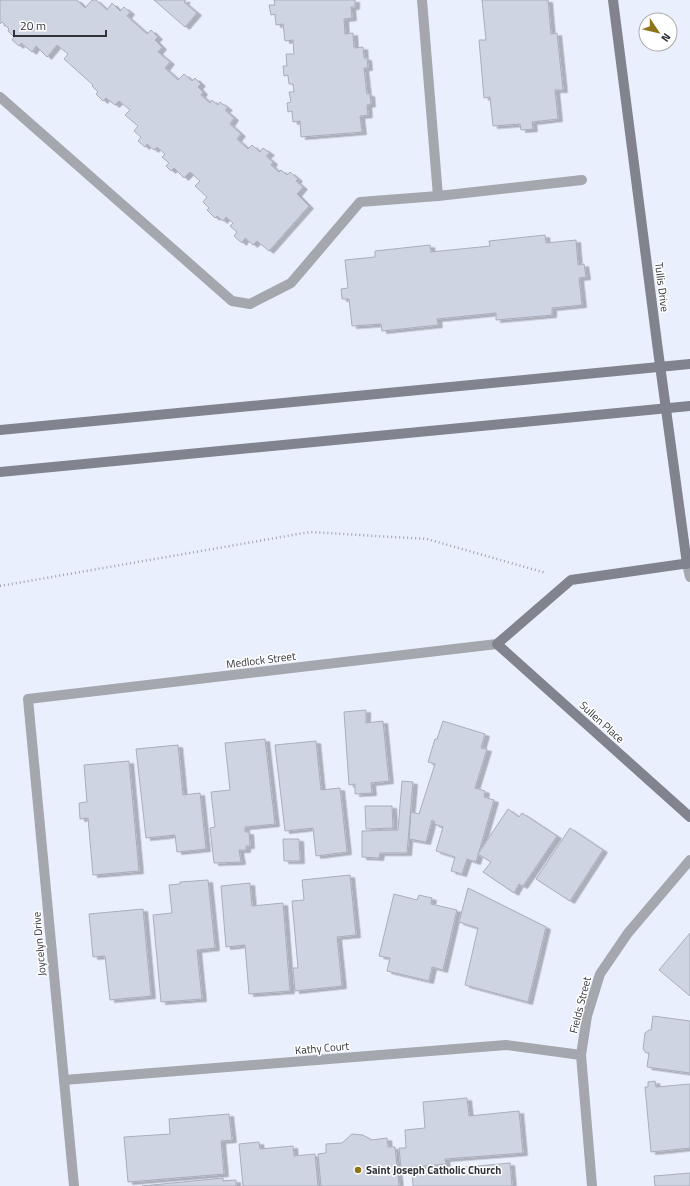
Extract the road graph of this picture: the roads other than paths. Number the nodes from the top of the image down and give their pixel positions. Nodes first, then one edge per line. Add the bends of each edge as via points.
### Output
1 (422, 0) edge
2 (613, 0) edge
3 (0, 96) edge
4 (582, 180) dead end
5 (438, 196) junction
6 (690, 364) edge
7 (690, 406) edge
8 (0, 430) edge
9 (0, 472) edge
10 (688, 563) edge
11 (690, 577) edge
12 (497, 644) junction
13 (28, 699) joint
14 (690, 817) edge
15 (690, 860) edge
16 (581, 1055) junction
17 (64, 1080) junction
18 (74, 1186) edge
19 (592, 1186) edge

1 - 5 street
2 - 10 main road, Tullis Drive via 656,343
3 - 5 street via 232,301 250,304 291,283 360,202
4 - 5 street
6 - 8 main road
7 - 9 main road
10 - 11 street, Tullis Drive
10 - 12 main road via 571,580
12 - 13 street, Medlock Street
12 - 14 main road, Sullen Place
13 - 17 street, Joycelyn Drive
15 - 16 street, Fields Street via 628,933 600,974 587,1016
16 - 17 street, Kathy Court via 506,1045
16 - 19 street, Fields Street
17 - 18 street, Joycelyn Drive

